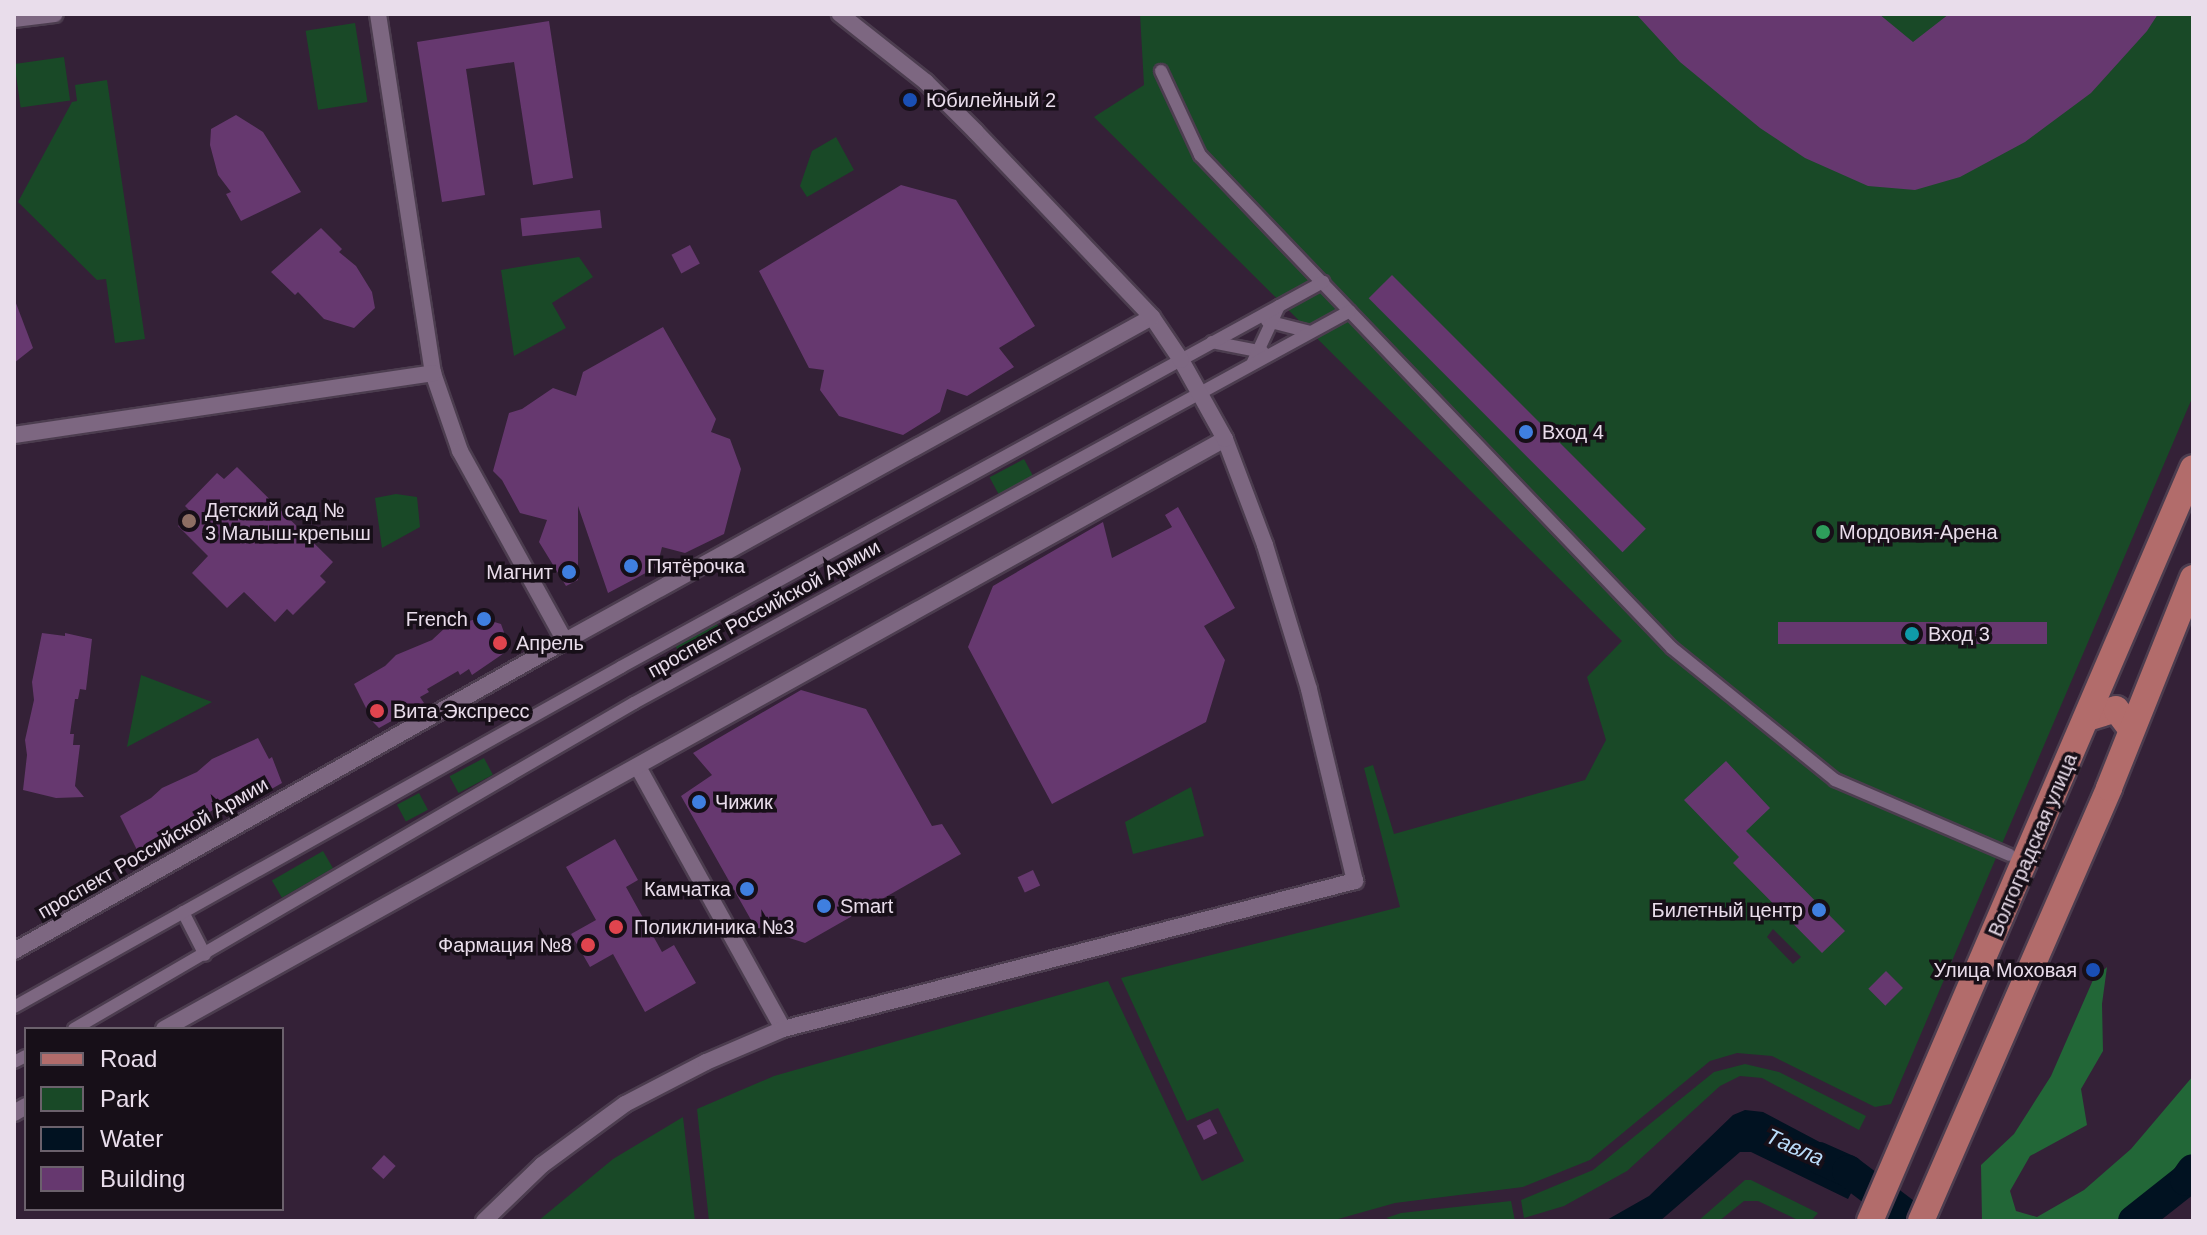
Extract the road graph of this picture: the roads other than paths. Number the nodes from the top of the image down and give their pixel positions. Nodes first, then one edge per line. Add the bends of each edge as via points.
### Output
1 (55, 14) edge
2 (378, 14) edge
3 (840, 14) edge
4 (14, 19) edge
5 (1161, 71) dead end
6 (1323, 282) junction
7 (1279, 306) junction
8 (1350, 311) junction
9 (1152, 317) junction
10 (1257, 318) junction
11 (1271, 322) junction
12 (1310, 332) junction
13 (1212, 342) junction
14 (1260, 356) junction
15 (1181, 360) junction
16 (433, 373) junction
17 (1200, 392) junction
18 (14, 435) edge
19 (1225, 439) junction
20 (2193, 468) edge
21 (2193, 580) edge
22 (2131, 612) junction
23 (565, 641) junction
24 (2167, 641) junction
25 (2087, 718) junction
26 (2132, 730) junction
27 (638, 767) junction
28 (2010, 855) dead end
29 (183, 912) junction
30 (14, 951) edge
31 (205, 955) junction
32 (14, 1007) edge
33 (78, 1027) edge
34 (168, 1027) edge
35 (783, 1029) junction
36 (484, 1221) edge
37 (1870, 1221) edge
38 (1921, 1221) edge

1 - 4 street
2 - 16 street
3 - 9 street via 926,82
5 - 6 street via 1200,155
6 - 7 street, проспект Российской Армии
6 - 8 street
7 - 10 street, проспект Российской Армии
7 - 11 street
8 - 12 street, проспект Российской Армии
8 - 28 street via 1684,658 1835,780
9 - 15 street
9 - 23 street, проспект Российской Армии
10 - 11 street
10 - 13 street, проспект Российской Армии
11 - 12 street
11 - 14 street
12 - 14 street, проспект Российской Армии
13 - 14 street
13 - 15 street, проспект Российской Армии
14 - 17 street, проспект Российской Армии
15 - 17 street
15 - 29 street, проспект Российской Армии
16 - 18 street
16 - 23 street via 460,451
17 - 19 street
17 - 31 street, проспект Российской Армии via 634,703
19 - 27 street
19 - 35 street via 1265,545 1309,689 1355,881
20 - 22 main road, Волгоградская улица
21 - 24 main road
22 - 24 main road via 2143,639
22 - 25 main road, Волгоградская улица
23 - 30 street, проспект Российской Армии
24 - 26 main road
25 - 26 main road via 2116,709
25 - 37 main road, Волгоградская улица
26 - 38 main road
27 - 34 street
27 - 35 street
29 - 31 street
29 - 32 street, проспект Российской Армии
31 - 33 street, проспект Российской Армии
35 - 36 street via 625,1104 542,1165

